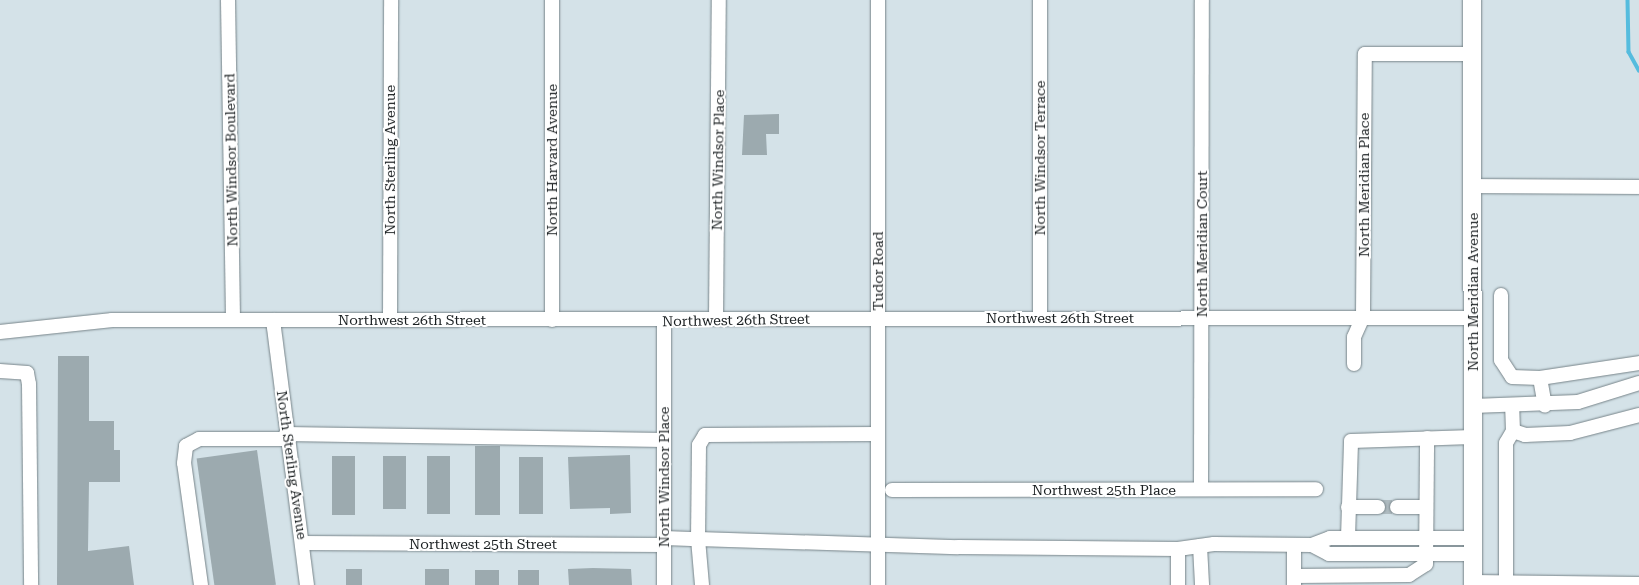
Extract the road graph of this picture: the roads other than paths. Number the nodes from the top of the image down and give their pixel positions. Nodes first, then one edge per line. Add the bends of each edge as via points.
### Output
1 (228, 0) edge
2 (391, 0) edge
3 (552, 0) edge
4 (719, 0) edge
5 (878, 0) edge
6 (1040, 0) edge
7 (1202, 0) edge
8 (1472, 0) edge
9 (1472, 54) junction
10 (1472, 186) junction
11 (1639, 187) edge
12 (1501, 295) dead end
13 (1040, 317) junction
14 (1363, 317) junction
15 (1203, 318) junction
16 (1473, 318) junction
17 (716, 319) junction
18 (878, 319) junction
19 (233, 320) junction
20 (273, 320) junction
21 (390, 320) junction
22 (552, 320) junction
23 (664, 321) junction
24 (0, 332) edge
25 (1639, 363) edge
26 (1354, 364) dead end
27 (0, 370) edge
28 (1540, 378) junction
29 (1639, 383) edge
30 (1473, 406) junction
31 (1512, 406) junction
32 (1546, 406) junction
33 (1639, 415) edge
34 (877, 428) junction
35 (1513, 431) junction
36 (287, 437) junction
37 (1473, 437) junction
38 (1427, 438) junction
39 (664, 440) junction
40 (1201, 488) junction
41 (1316, 489) dead end
42 (892, 490) dead end
43 (1348, 507) junction
44 (1378, 507) tunnel mouth
45 (1397, 507) tunnel mouth
46 (1426, 507) junction
47 (1348, 538) junction
48 (1426, 538) junction
49 (698, 539) junction
50 (664, 541) junction
51 (878, 542) junction
52 (302, 543) junction
53 (1294, 545) junction
54 (1312, 545) junction
55 (1200, 546) junction
56 (1473, 546) junction
57 (1178, 548) junction
58 (1426, 554) junction
59 (1294, 581) edge
60 (1506, 582) junction
61 (1473, 583) edge
62 (1639, 584) edge
63 (31, 585) edge
64 (201, 585) edge
65 (307, 585) edge
66 (664, 585) edge
67 (702, 585) edge
68 (878, 585) edge
69 (1178, 585) edge
70 (1202, 585) edge

1 - 19 street, North Windsor Boulevard
2 - 21 street, North Sterling Avenue
3 - 22 street, North Harvard Avenue
4 - 17 street, North Windsor Place
5 - 18 street, Tudor Road
6 - 13 street, North Windsor Terrace
7 - 15 street, North Meridian Court
8 - 9 main road, North Meridian Avenue
9 - 10 main road, North Meridian Avenue
9 - 14 street, North Meridian Place via 1365,54
10 - 11 street
10 - 16 main road, North Meridian Avenue
12 - 28 street via 1501,360 1512,377
13 - 15 street, Northwest 26th Street
13 - 18 street, Northwest 26th Street
14 - 15 street, Northwest 26th Street
14 - 16 street, Northwest 26th Street
14 - 26 street via 1354,337
15 - 40 street, North Meridian Court
16 - 30 main road, North Meridian Avenue
17 - 18 street, Northwest 26th Street
17 - 23 street, Northwest 26th Street
18 - 34 street, Tudor Road
19 - 20 street, Northwest 26th Street
19 - 24 street, Northwest 26th Street via 112,320
20 - 21 street, Northwest 26th Street
20 - 36 street, North Sterling Avenue
21 - 22 street, Northwest 26th Street
22 - 23 street, Northwest 26th Street
23 - 39 street, North Windsor Place
25 - 28 street
27 - 63 street via 27,373 29,384
28 - 32 street
29 - 32 street via 1578,402
30 - 31 street
30 - 37 main road, North Meridian Avenue
31 - 32 street
31 - 35 street
33 - 35 street via 1570,433 1525,435
34 - 49 street via 705,435 699,445
34 - 51 street, Tudor Road
35 - 60 street via 1506,442
36 - 39 street
36 - 52 street, North Sterling Avenue
36 - 64 street via 199,440 186,446 184,463
37 - 38 street
37 - 56 main road, North Meridian Avenue
38 - 43 street via 1351,440
38 - 46 street
39 - 50 street, North Windsor Place
40 - 41 street, Northwest 25th Place
40 - 42 street, Northwest 25th Place
43 - 44 street
43 - 47 street
45 - 46 street
46 - 48 street
47 - 48 street
47 - 54 street via 1330,538
48 - 56 street
48 - 58 street
49 - 50 street, Northwest 25th Street
49 - 51 street, Northwest 25th Street
49 - 67 street
50 - 52 street, Northwest 25th Street
50 - 66 street, North Windsor Place
51 - 57 street, Northwest 25th Street
51 - 68 street, Tudor Road
52 - 65 street, North Sterling Avenue
53 - 54 street, Northwest 25th Street
53 - 55 street, Northwest 25th Street
53 - 59 street
54 - 58 street via 1328,554
55 - 57 street, Northwest 25th Street
55 - 70 street
56 - 58 street
56 - 61 main road, North Meridian Avenue
57 - 69 street
58 - 59 street via 1426,564 1408,575
60 - 61 street
60 - 62 street

